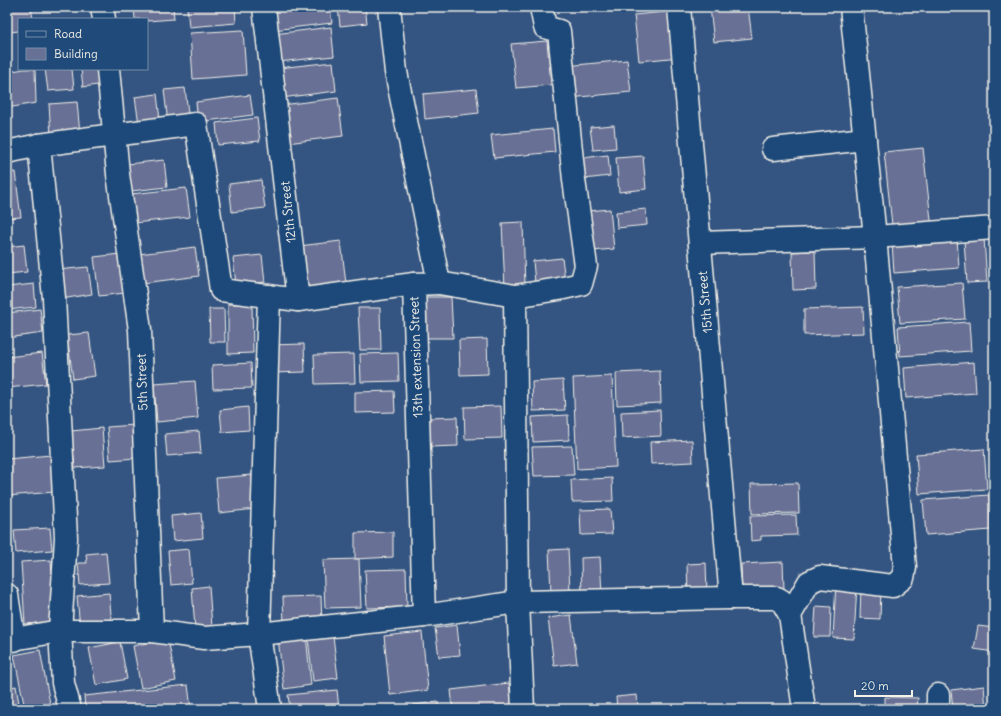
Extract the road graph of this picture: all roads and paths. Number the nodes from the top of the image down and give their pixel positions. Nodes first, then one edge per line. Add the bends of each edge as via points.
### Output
1 (102, 7) edge
2 (264, 7) edge
3 (389, 7) edge
4 (541, 7) edge
5 (679, 7) edge
6 (851, 7) edge
7 (104, 18) edge
8 (108, 70) edge
9 (114, 135) junction
10 (865, 139) junction
11 (39, 145) junction
12 (773, 149) dead end
13 (7, 152) edge
14 (994, 228) edge
15 (875, 237) junction
16 (700, 243) junction
17 (439, 283) junction
18 (414, 284) junction
19 (269, 296) junction
20 (515, 296) junction
21 (298, 300) junction
22 (7, 594) edge
23 (731, 598) junction
24 (518, 602) junction
25 (790, 615) junction
26 (424, 616) junction
27 (60, 631) junction
28 (152, 631) junction
29 (259, 634) junction
30 (10, 640) edge
31 (70, 709) edge
32 (270, 709) edge
33 (524, 709) edge
34 (804, 709) edge

1 - 7 street
2 - 21 street, 12th Street
3 - 17 street via 396,72
4 - 20 street, 13th extension Street via 545,27 559,31 574,180 586,266 581,284
5 - 16 street, 15th Street
6 - 10 street
8 - 9 street, 5th Street
9 - 11 street
9 - 19 street via 196,124 221,290
9 - 28 street, 5th Street via 140,330
10 - 12 street
10 - 15 street
11 - 13 street
11 - 27 street via 54,298 65,530
14 - 15 street
15 - 16 street
15 - 25 street via 905,567 903,578 893,586 820,577 809,582
16 - 23 street, 15th Street
17 - 18 street, 13th extension Street
17 - 20 street, 13th extension Street
18 - 21 street
18 - 26 street, 13th extension Street
19 - 21 street
19 - 29 street
20 - 24 street
22 - 30 street
23 - 24 street
23 - 25 street via 776,598 782,601
24 - 26 street
24 - 33 street
25 - 34 street
26 - 29 street
27 - 28 street
27 - 30 street
27 - 31 street via 63,683
28 - 29 street via 204,638
29 - 32 street

